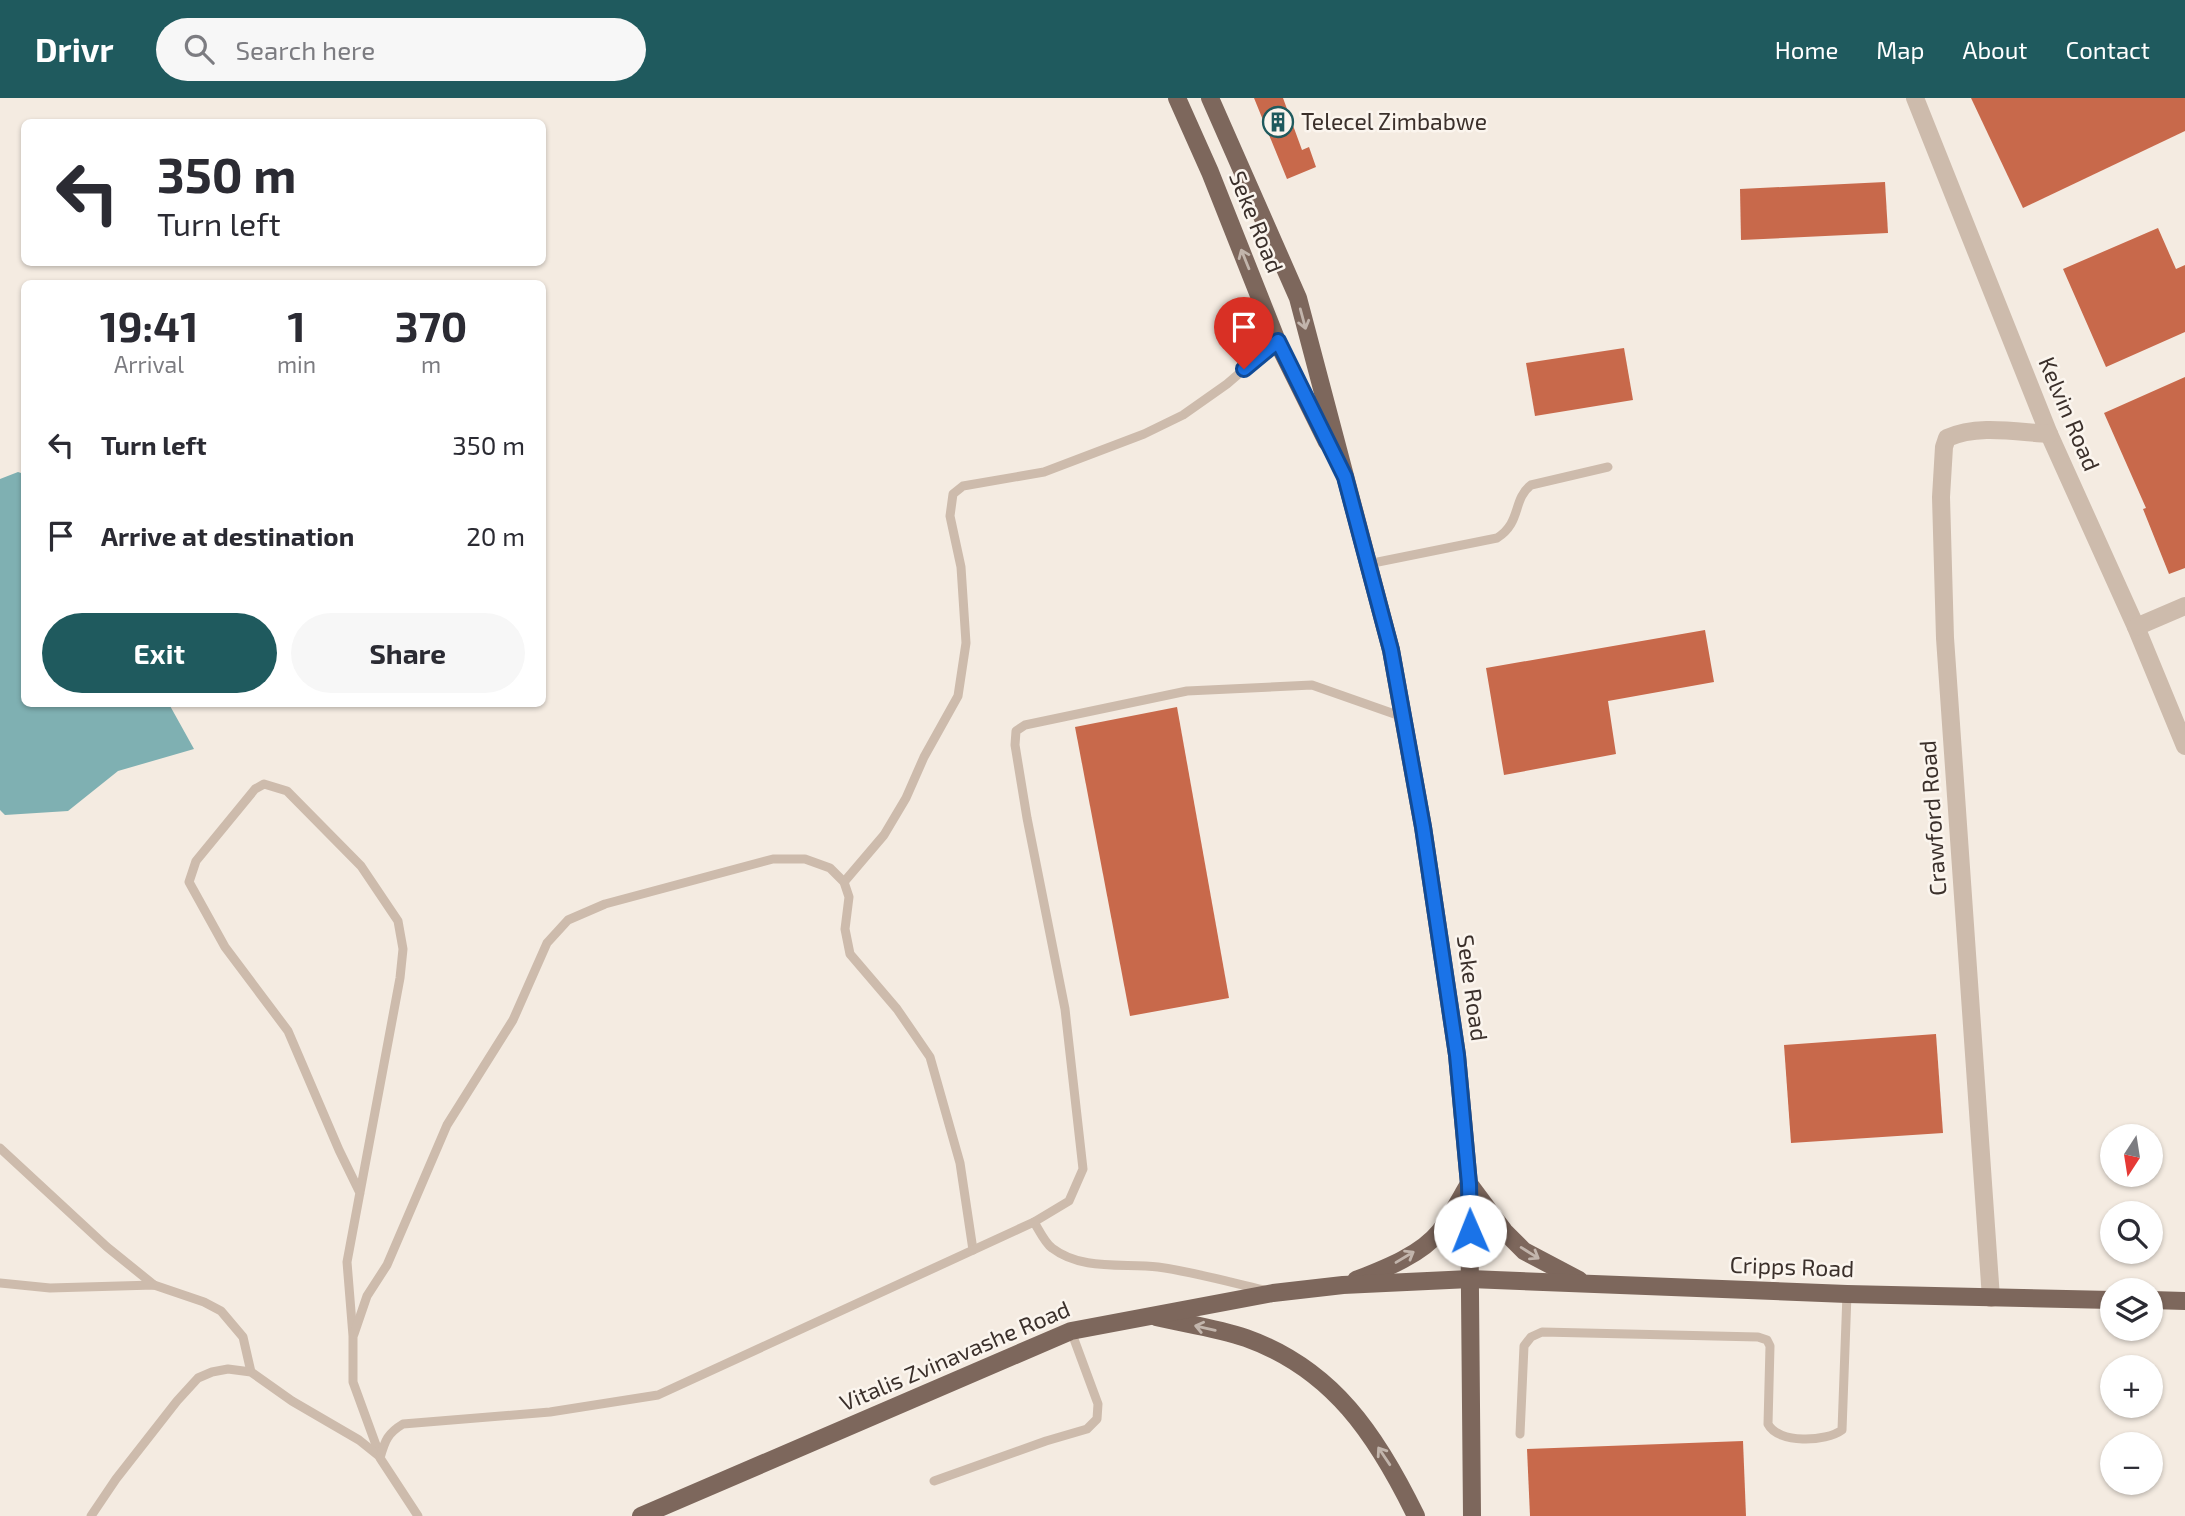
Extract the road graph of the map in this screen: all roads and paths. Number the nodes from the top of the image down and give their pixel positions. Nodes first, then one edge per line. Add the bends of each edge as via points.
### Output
1 (1177, 98) edge
2 (1210, 98) edge
3 (1915, 98) edge
4 (1278, 341) junction
5 (2049, 434) junction
6 (1608, 467) dead end
7 (1345, 477) junction
8 (1368, 564) junction
9 (2185, 606) edge
10 (2136, 627) junction
11 (1403, 718) junction
12 (2185, 746) edge
13 (844, 882) junction
14 (0, 1148) edge
15 (1469, 1184) junction
16 (360, 1193) junction
17 (1034, 1222) junction
18 (973, 1250) junction
19 (1470, 1279) junction
20 (0, 1283) edge
21 (1585, 1283) junction
22 (154, 1285) junction
23 (1343, 1285) junction
24 (1273, 1293) junction
25 (1847, 1294) junction
26 (1992, 1298) junction
27 (2100, 1300) edge
28 (2163, 1300) edge
29 (2185, 1301) edge
30 (1146, 1315) junction
31 (1071, 1331) junction
32 (353, 1336) junction
33 (251, 1372) junction
34 (1520, 1434) dead end
35 (380, 1458) junction
36 (934, 1481) dead end
37 (91, 1516) edge
38 (418, 1516) edge
39 (641, 1516) edge
40 (1416, 1516) edge
41 (1472, 1516) edge

4 -> 1 main road, Seke Road
2 -> 7 main road, Seke Road via 1298,298
3 - 5 street, Kelvin Road
4 - 7 main road, Seke Road
4 - 13 lane via 1183,415 1144,435 1044,472 963,486 953,494 950,516 961,567 966,643 958,696 884,835
5 - 10 street, Kelvin Road
5 - 26 street, Crawford Road via 1957,433 1947,438 1942,468 1945,638
6 - 8 lane via 1531,485 1523,493 1512,525 1497,538
7 - 8 main road, Seke Road
8 - 11 main road, Seke Road
9 - 10 street
10 - 12 street, Kelvin Road
11 - 15 main road, Seke Road via 1457,1055
11 - 17 lane via 1312,685 1187,691 1025,725 1016,731 1027,818 1065,1009 1083,1169 1069,1201
13 - 18 lane via 849,897 845,929 850,954 930,1057 960,1163
13 - 32 lane via 830,869 805,859 773,859 605,904 568,920 547,943 513,1020 447,1125
14 - 22 lane
15 - 19 main road, Seke Road
15 -> 21 main road via 1524,1251
23 -> 15 main road via 1388,1267 1421,1247 1439,1232
16 - 16 lane via 400,978 403,949 398,921 361,866 287,791 264,784 196,860 189,882 225,947 288,1031
16 - 32 lane via 347,1262
17 - 18 lane
17 - 24 lane via 1050,1247 1071,1258 1197,1274
18 - 35 lane via 658,1395 550,1412 403,1424 384,1440
19 - 21 main road, Cripps Road
19 - 23 main road, Vitalis Zvinavashe Road
19 - 41 main road, Seke Road
20 - 22 lane via 50,1288
21 - 25 main road, Cripps Road
22 - 33 lane via 221,1311 243,1337
23 - 24 main road, Vitalis Zvinavashe Road
24 - 30 main road, Vitalis Zvinavashe Road
25 - 26 main road, Cripps Road
25 - 34 lane via 1842,1430 1828,1438 1783,1436 1772,1431 1768,1424 1767,1340 1542,1332 1524,1346
26 - 27 main road, Cripps Road
28 - 29 main road
30 - 31 main road, Vitalis Zvinavashe Road
40 -> 30 main road via 1391,1465 1359,1419 1327,1385 1292,1358 1245,1338
31 - 36 lane via 1098,1404 1097,1419 1087,1429
31 - 39 main road, Vitalis Zvinavashe Road
32 - 35 lane via 353,1382
33 - 35 lane
33 - 37 lane via 228,1369 198,1378
35 - 38 lane

